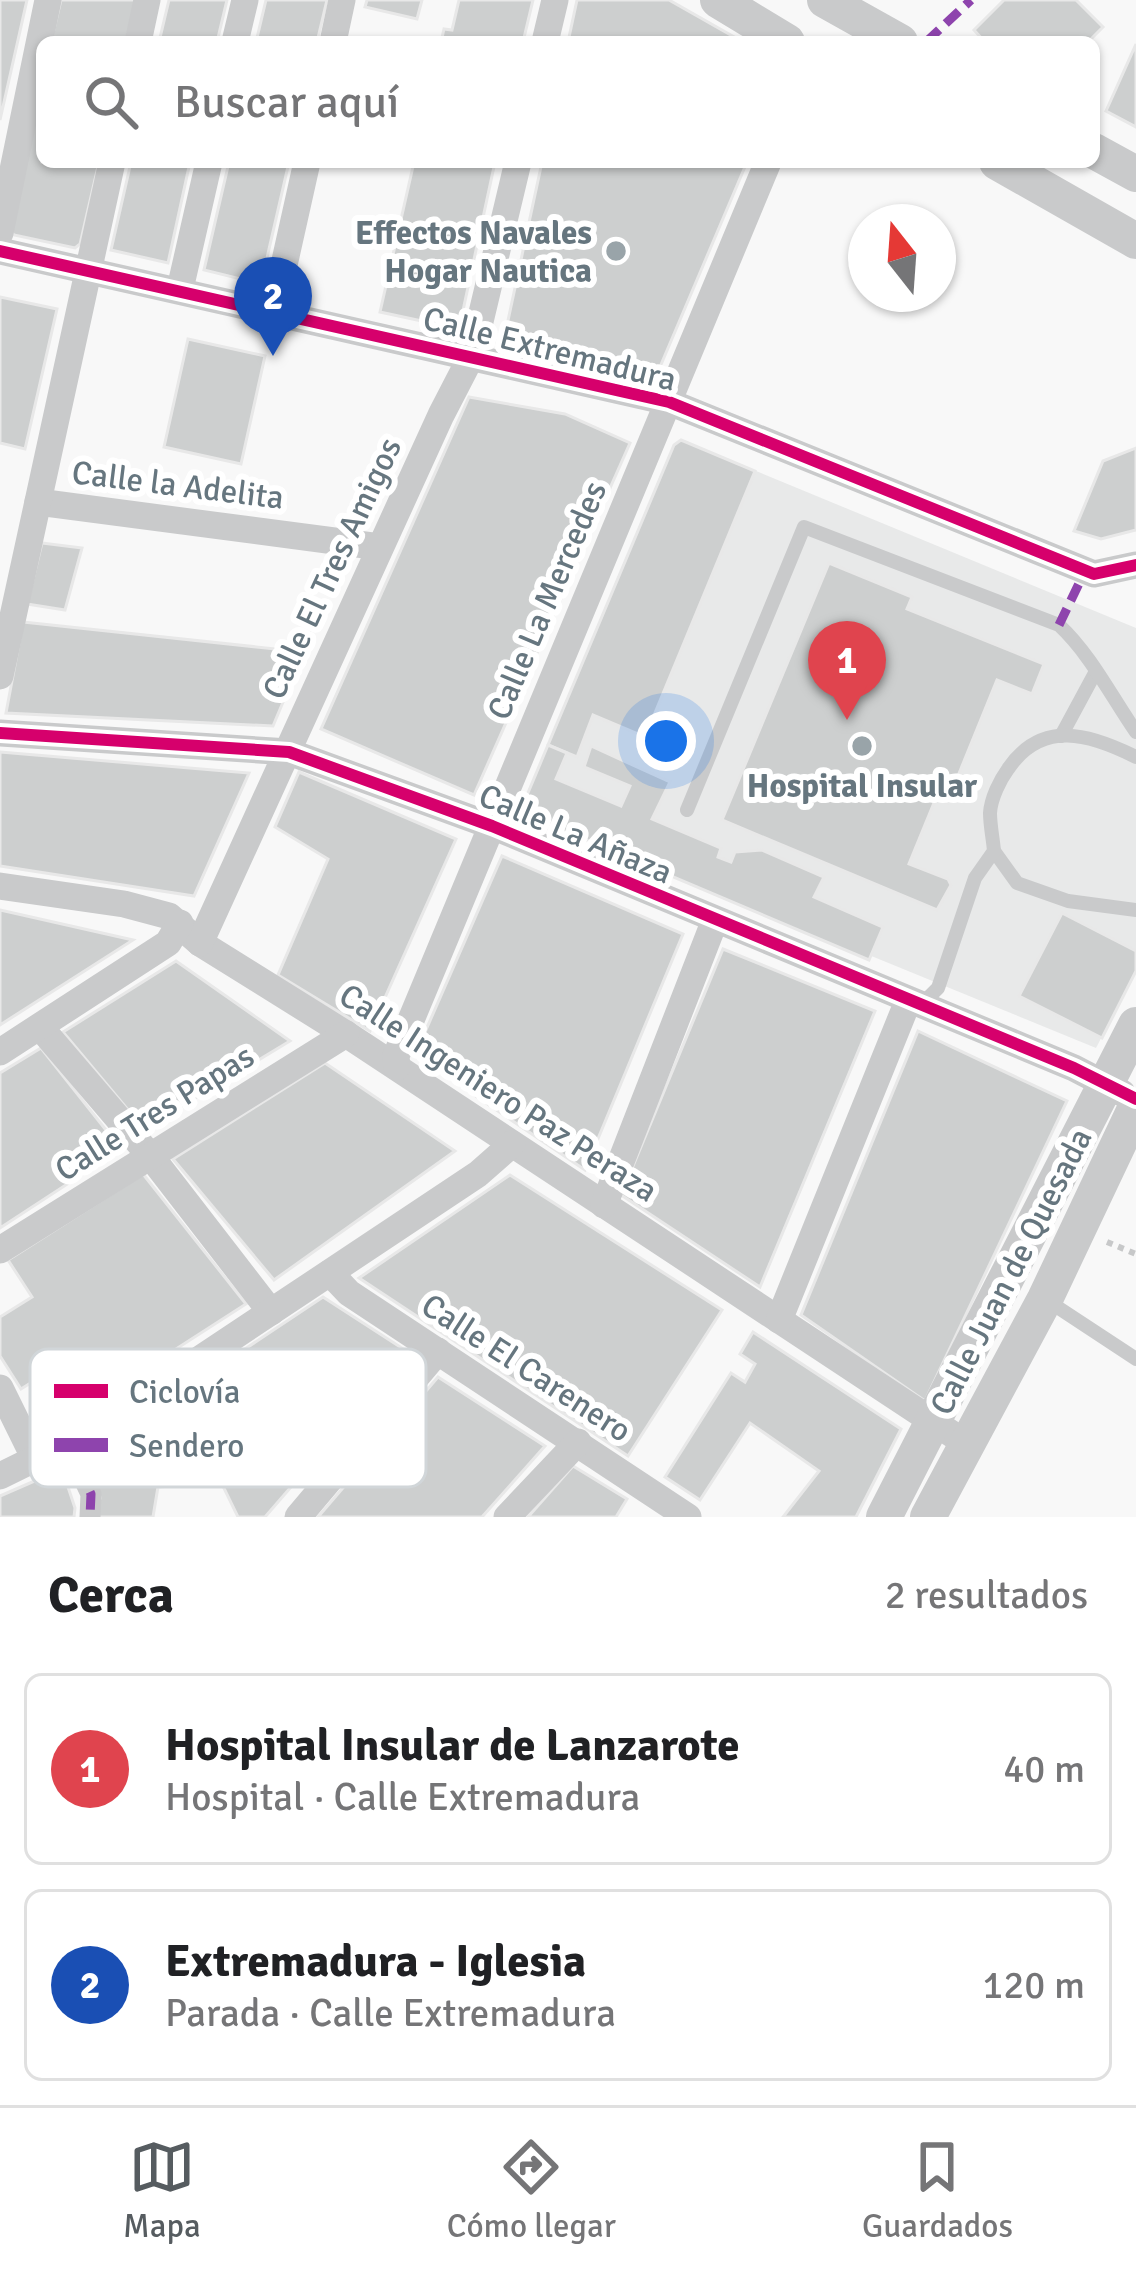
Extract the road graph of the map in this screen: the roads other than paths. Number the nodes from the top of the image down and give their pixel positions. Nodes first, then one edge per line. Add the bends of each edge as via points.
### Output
1 (48, 0) edge
2 (147, 0) edge
3 (245, 0) edge
4 (342, 0) edge
5 (555, 0) edge
6 (718, 0) edge
7 (826, 0) edge
8 (41, 36) edge
9 (139, 36) edge
10 (237, 36) edge
11 (334, 36) edge
12 (546, 36) edge
13 (777, 36) edge
14 (889, 36) edge
15 (36, 58) edge
16 (1100, 154) edge
17 (111, 168) edge
18 (208, 168) edge
19 (306, 168) edge
20 (517, 168) edge
21 (766, 168) edge
22 (1008, 168) edge
23 (1136, 174) edge
24 (0, 233) edge
25 (1136, 241) edge
26 (0, 250) edge
27 (89, 269) junction
28 (180, 290) junction
29 (274, 310) junction
30 (472, 355) junction
31 (669, 402) junction
32 (38, 502) junction
33 (380, 547) junction
34 (1136, 565) edge
35 (1095, 673) junction
36 (0, 676) edge
37 (0, 733) edge
38 (1136, 733) edge
39 (1061, 736) junction
40 (289, 752) junction
41 (1136, 757) edge
42 (687, 810) dead end
43 (493, 826) junction
44 (994, 851) junction
45 (0, 886) edge
46 (1136, 910) edge
47 (715, 920) junction
48 (190, 933) junction
49 (908, 1001) junction
50 (1136, 1025) edge
51 (40, 1027) junction
52 (346, 1034) junction
53 (0, 1052) edge
54 (397, 1067) junction
55 (1126, 1097) edge
56 (512, 1144) junction
57 (152, 1158) junction
58 (604, 1204) junction
59 (0, 1250) edge
60 (330, 1273) junction
61 (1045, 1299) junction
62 (271, 1312) junction
63 (779, 1321) junction
64 (213, 1349) edge
65 (438, 1352) junction
66 (1136, 1359) edge
67 (426, 1366) edge
68 (0, 1388) edge
69 (933, 1424) junction
70 (578, 1442) junction
71 (967, 1444) junction
72 (30, 1449) edge
73 (30, 1464) edge
74 (0, 1477) edge
75 (89, 1487) edge
76 (323, 1487) edge
77 (90, 1517) edge
78 (298, 1517) edge
79 (507, 1517) edge
80 (688, 1517) edge
81 (884, 1517) edge
82 (928, 1517) edge

1 - 8 street
2 - 9 street
3 - 10 street
4 - 11 street
5 - 12 street
6 - 13 street
7 - 14 street
15 - 24 street
16 - 23 street
17 - 27 street
18 - 28 street
19 - 29 street
20 - 30 street, Calle El Tres Amigos
21 - 31 street, Calle La Mercedes
22 - 25 street
26 - 27 street, Calle Extremadura
27 - 28 street, Calle Extremadura
27 - 32 street
28 - 29 street, Calle Extremadura
29 - 30 street, Calle Extremadura
30 - 31 street, Calle Extremadura
30 - 33 street, Calle El Tres Amigos
31 - 34 street, Calle Extremadura via 1094,574
31 - 43 street, Calle La Mercedes
32 - 33 street, Calle la Adelita
32 - 36 street
33 - 40 street, Calle El Tres Amigos
35 - 38 lane
35 - 39 lane
35 - 42 lane via 1086,650 1060,625 804,527
37 - 40 street, Calle La Añaza
39 - 41 lane
39 - 44 lane via 1042,737 1001,778 990,810
40 - 43 street, Calle La Añaza
40 - 48 street, Calle El Tres Amigos
43 - 47 street, Calle La Añaza
43 - 54 street, Calle La Mercedes
44 - 46 lane via 1027,894
44 - 49 lane via 975,878 938,988
45 - 48 street, Calle Ingeniero Paz Peraza via 124,904 169,916
47 - 49 street, Calle La Añaza
47 - 58 street
48 - 51 street
48 - 52 street, Calle Ingeniero Paz Peraza
49 - 55 street, Calle La Añaza
49 - 63 street
50 - 55 street, Calle Juan de Quesada
51 - 53 street
51 - 57 street
52 - 54 street, Calle Ingeniero Paz Peraza
52 - 57 street, Calle Tres Papas
54 - 56 street, Calle Ingeniero Paz Peraza
55 - 61 street, Calle Juan de Quesada
55 - 69 street, Calle Juan de Quesada
56 - 58 street, Calle Ingeniero Paz Peraza
56 - 60 street
57 - 59 street, Calle Tres Papas
57 - 62 street
58 - 63 street, Calle Ingeniero Paz Peraza
60 - 62 street
60 - 65 street, Calle El Carenero
61 - 66 lane
61 - 71 street, Calle Juan de Quesada
62 - 64 street
63 - 69 street, Calle Ingeniero Paz Peraza
65 - 67 street
65 - 70 street, Calle El Carenero
68 - 72 street
69 - 71 street, Calle Ingeniero Paz Peraza
69 - 81 street, Calle Juan de Quesada
70 - 79 street
70 - 80 street, Calle El Carenero
71 - 82 street, Calle Juan de Quesada
73 - 74 street
75 - 77 street
76 - 78 street

